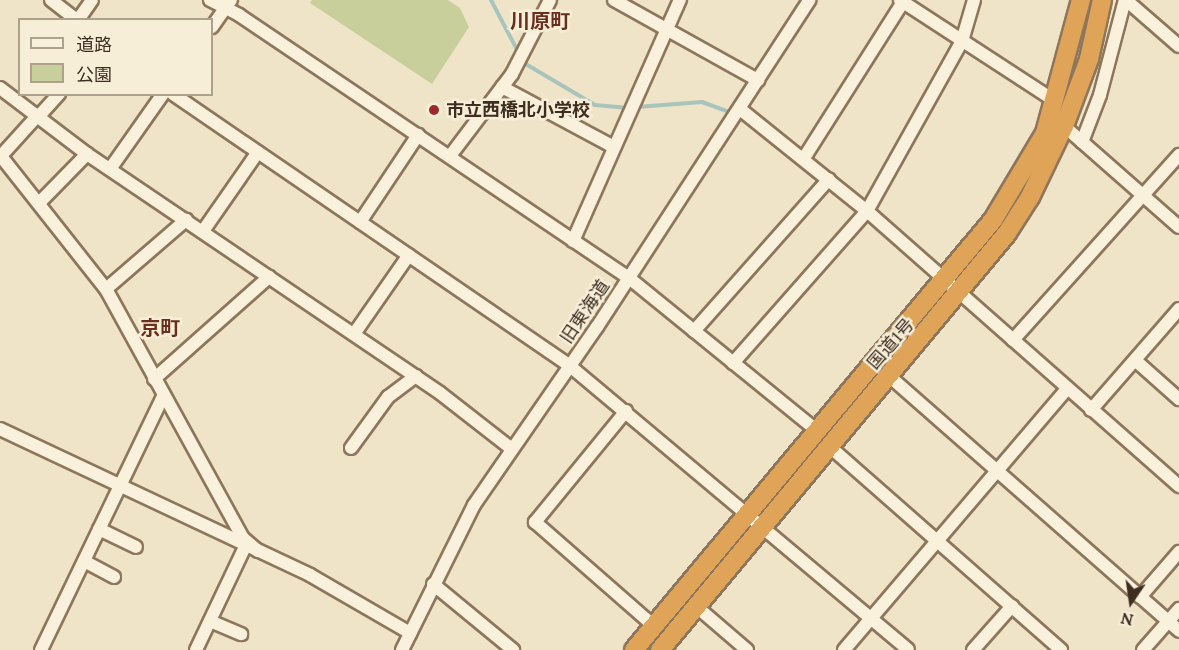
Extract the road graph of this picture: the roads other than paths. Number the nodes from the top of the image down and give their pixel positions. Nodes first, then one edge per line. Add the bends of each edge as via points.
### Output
1 (51, 0) edge
2 (92, 0) edge
3 (210, 0) edge
4 (550, 0) edge
5 (615, 0) edge
6 (680, 0) edge
7 (809, 0) edge
8 (974, 0) edge
9 (1081, 0) edge
10 (1102, 0) edge
11 (1126, 0) edge
12 (902, 1) edge
13 (228, 4) edge
14 (74, 18) edge
15 (78, 18) edge
16 (213, 26) edge
17 (666, 28) junction
18 (962, 41) junction
19 (1179, 46) edge
20 (758, 80) junction
21 (502, 87) junction
22 (0, 88) edge
23 (57, 96) edge
24 (162, 96) edge
25 (176, 96) edge
26 (1055, 101) junction
27 (740, 109) junction
28 (38, 116) junction
29 (1064, 126) junction
30 (418, 135) junction
31 (1082, 142) junction
32 (614, 147) junction
33 (258, 152) junction
34 (87, 154) junction
35 (1179, 154) edge
36 (0, 156) edge
37 (450, 156) junction
38 (804, 158) junction
39 (110, 169) junction
40 (829, 179) junction
41 (1143, 196) junction
42 (39, 203) junction
43 (867, 211) junction
44 (186, 220) junction
45 (360, 222) junction
46 (1179, 227) edge
47 (203, 231) junction
48 (573, 241) junction
49 (409, 255) junction
50 (269, 277) junction
51 (629, 278) junction
52 (951, 286) junction
53 (106, 289) junction
54 (1179, 309) edge
55 (694, 331) junction
56 (354, 334) junction
57 (1013, 340) junction
58 (1135, 360) junction
59 (733, 363) junction
60 (570, 366) junction
61 (888, 375) junction
62 (416, 376) junction
63 (154, 379) junction
64 (1067, 389) junction
65 (163, 396) junction
66 (1179, 399) edge
67 (1091, 410) junction
68 (626, 411) junction
69 (0, 429) edge
70 (817, 431) junction
71 (829, 446) junction
72 (351, 448) dead end
73 (512, 449) junction
74 (997, 471) junction
75 (119, 486) junction
76 (1179, 486) edge
77 (757, 520) junction
78 (99, 529) junction
79 (937, 540) junction
80 (136, 547) dead end
81 (245, 547) junction
82 (258, 551) junction
83 (1177, 557) edge
84 (84, 561) junction
85 (114, 577) dead end
86 (433, 584) junction
87 (1140, 597) junction
88 (1012, 606) junction
89 (697, 607) junction
90 (1179, 609) edge
91 (872, 618) junction
92 (210, 621) junction
93 (1168, 622) junction
94 (654, 626) junction
95 (1179, 631) edge
96 (410, 633) junction
97 (241, 634) dead end
98 (505, 647) edge
99 (41, 650) edge
100 (196, 650) edge
101 (402, 650) edge
102 (634, 650) edge
103 (660, 650) edge
104 (747, 650) edge
105 (844, 650) edge
106 (909, 650) edge
107 (973, 650) edge
108 (1061, 650) edge
109 (1143, 650) edge

1 - 14 street
2 - 15 street
3 - 13 street
4 - 21 street
5 - 17 street
6 - 17 street
7 - 20 street, 旧東海道
8 - 18 street
9 - 26 highway, 国道1号
10 - 29 highway, 国道1号 via 1089,59
11 - 19 street
11 - 31 street via 1100,95
12 - 18 street
12 - 38 street
13 - 16 street
13 - 30 street
17 - 20 street
17 - 32 street
18 - 26 street
18 - 43 street
20 - 27 street, 旧東海道
21 - 32 street
21 - 37 street
22 - 28 street
23 - 28 street
24 - 39 street
25 - 33 street
26 - 52 highway, 国道1号 via 1025,171
27 - 38 street
27 - 51 street, 旧東海道
28 - 34 street
28 - 36 street
29 - 31 street
29 - 52 highway, 国道1号 via 1030,197 1007,233
30 - 37 street
30 - 45 street
31 - 41 street
32 - 48 street
33 - 45 street
33 - 47 street
34 - 39 street
34 - 42 street
35 - 41 street
36 - 42 street
37 - 48 street
38 - 40 street
39 - 44 street
40 - 43 street
40 - 55 street
41 - 46 street
41 - 57 street
42 - 53 street
43 - 52 street
43 - 59 street
44 - 47 street
44 - 53 street
45 - 49 street
47 - 50 street
48 - 51 street
49 - 56 street
49 - 60 street
50 - 56 street
50 - 63 street
51 - 55 street
51 - 60 street, 旧東海道
52 - 57 street
52 - 61 highway, 国道1号
52 - 70 highway, 国道1号
53 - 63 street
54 - 58 street
55 - 59 street
56 - 62 street
57 - 64 street
58 - 66 street
58 - 67 street
59 - 70 street
60 - 68 street
60 - 73 street, 旧東海道
61 - 71 highway, 国道1号
61 - 74 street
62 - 72 street via 388,398
62 - 73 street
63 - 65 street
64 - 67 street
64 - 74 street
65 - 75 street
65 - 82 street via 243,538
67 - 76 street
68 - 77 street
68 - 94 street via 535,522
69 - 75 street
70 - 77 highway, 国道1号
71 - 77 highway, 国道1号
71 - 79 street
73 - 86 street, 旧東海道 via 465,522
74 - 79 street
74 - 87 street
75 - 78 street
75 - 81 street
77 - 89 highway, 国道1号
77 - 91 street
77 - 94 highway, 国道1号
78 - 80 street
78 - 84 street
79 - 88 street
79 - 91 street
81 - 82 street
81 - 92 street
82 - 96 street via 334,587
83 - 87 street
84 - 85 street
84 - 99 street
86 - 96 street, 旧東海道
86 - 98 street
87 - 93 street
88 - 107 street
88 - 108 street
89 - 103 highway, 国道1号
89 - 104 street
90 - 93 street
91 - 105 street
91 - 106 street
92 - 97 street
92 - 100 street
93 - 95 street
93 - 109 street
94 - 102 highway, 国道1号
96 - 101 street, 旧東海道

